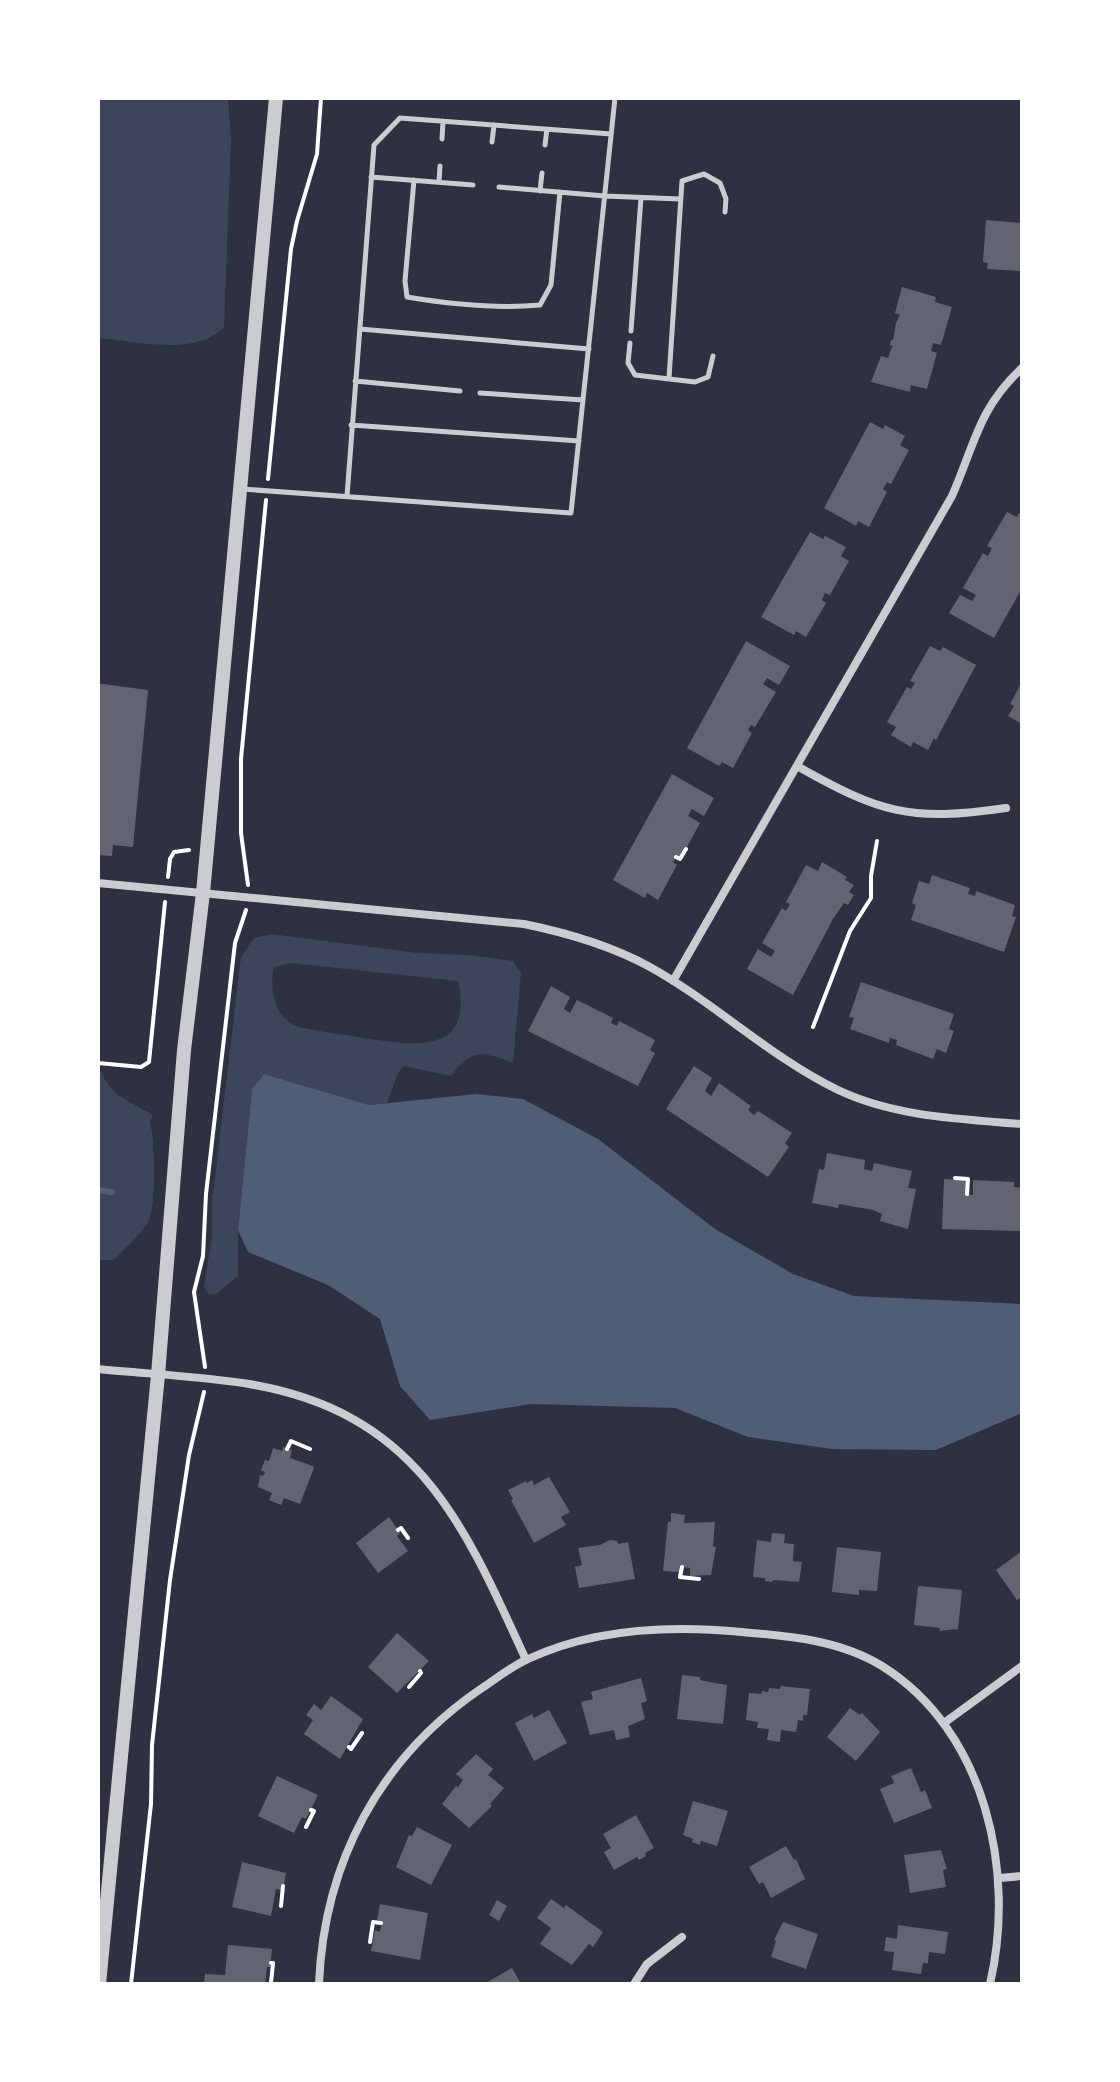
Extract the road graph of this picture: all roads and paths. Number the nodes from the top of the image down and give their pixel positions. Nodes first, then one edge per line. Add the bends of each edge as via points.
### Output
1 (276, 98) edge
2 (615, 98) edge
3 (443, 121) junction
4 (494, 125) junction
5 (547, 129) junction
6 (611, 134) junction
7 (442, 139) dead end
8 (492, 142) dead end
9 (545, 145) dead end
10 (440, 166) dead end
11 (542, 173) dead end
12 (371, 177) junction
13 (414, 180) junction
14 (439, 182) junction
15 (473, 185) dead end
16 (499, 187) dead end
17 (540, 191) junction
18 (560, 192) junction
19 (605, 196) junction
20 (641, 198) junction
21 (680, 199) junction
22 (725, 212) dead end
23 (360, 329) junction
24 (631, 331) dead end
25 (630, 343) dead end
26 (589, 349) junction
27 (713, 356) dead end
28 (1022, 368) edge
29 (669, 378) junction
30 (355, 381) junction
31 (460, 391) dead end
32 (480, 393) dead end
33 (583, 400) junction
34 (351, 425) junction
35 (579, 441) junction
36 (241, 489) junction
37 (347, 496) junction
38 (797, 766) junction
39 (1006, 808) dead end
40 (877, 841) dead end
41 (686, 849) dead end
42 (189, 850) dead end
43 (676, 857) dead end
44 (168, 868) dead end
45 (98, 883) edge
46 (203, 893) junction
47 (165, 903) dead end
48 (245, 912) dead end
49 (673, 981) junction
50 (813, 1027) dead end
51 (98, 1063) edge
52 (1022, 1124) edge
53 (955, 1178) dead end
54 (967, 1194) dead end
55 (206, 1364) dead end
56 (98, 1369) edge
57 (158, 1375) junction
58 (204, 1393) dead end
59 (287, 1449) dead end
60 (310, 1449) dead end
61 (398, 1530) dead end
62 (408, 1538) dead end
63 (682, 1567) dead end
64 (699, 1579) dead end
65 (526, 1660) junction
66 (1022, 1666) edge
67 (420, 1671) dead end
68 (409, 1687) dead end
69 (944, 1723) junction
70 (362, 1733) dead end
71 (349, 1747) dead end
72 (311, 1810) dead end
73 (306, 1827) dead end
74 (1022, 1876) edge
75 (1000, 1878) junction
76 (283, 1886) dead end
77 (281, 1906) dead end
78 (381, 1923) dead end
79 (682, 1937) dead end
80 (370, 1942) dead end
81 (271, 1963) dead end
82 (271, 1983) edge
83 (99, 1984) edge
84 (131, 1984) edge
85 (319, 1984) edge
86 (634, 1984) edge
87 (990, 1984) edge

1 - 36 street
2 - 6 lane
3 - 4 lane
3 - 7 lane
3 - 12 lane via 400,118 374,145
4 - 5 lane
4 - 8 lane
5 - 6 lane
5 - 9 lane
6 - 19 lane
10 - 14 lane
11 - 17 lane
12 - 13 lane
12 - 23 lane
13 - 14 lane
13 - 18 lane via 405,281 407,297 425,300 540,305 551,285
14 - 15 lane
16 - 17 lane
17 - 18 lane
18 - 19 lane
19 - 20 lane
19 - 26 lane
20 - 21 lane
20 - 24 lane
21 - 22 lane via 682,181 704,174 720,183
21 - 29 lane
23 - 26 lane
23 - 30 lane
25 - 29 lane via 628,363 635,375
26 - 33 lane
27 - 29 lane via 708,377 695,382
28 - 38 street via 995,395 952,496
30 - 31 lane
30 - 34 lane
32 - 33 lane
33 - 35 lane
34 - 35 lane
34 - 37 lane
35 - 37 lane via 571,513
36 - 37 lane
36 - 46 street
38 - 39 street via 887,809 954,816
38 - 49 street
40 - 50 path via 871,898 850,931
41 - 43 path via 680,859
42 - 44 path via 174,852
45 - 46 street
46 - 49 street via 524,924 615,949
46 - 57 street via 184,1050
47 - 51 path via 149,1062 141,1067
48 - 55 path via 235,943 203,1256 194,1292
49 - 52 street via 839,1090 912,1113
53 - 54 path via 968,1179
56 - 57 street
57 - 65 street via 290,1393 330,1407 396,1449 432,1484 460,1524
57 - 83 street
58 - 84 path via 170,1580
59 - 60 path via 291,1441
61 - 62 path
63 - 64 path via 680,1577
65 - 69 street via 555,1648 656,1628 795,1637 841,1647 881,1665
65 - 85 street via 450,1710 378,1789 329,1902
66 - 69 street
67 - 68 path
69 - 75 street via 984,1805
70 - 71 path
72 - 73 path
74 - 75 street
75 - 87 street
76 - 77 path
78 - 80 path via 373,1922
79 - 86 street via 647,1964
81 - 82 path

